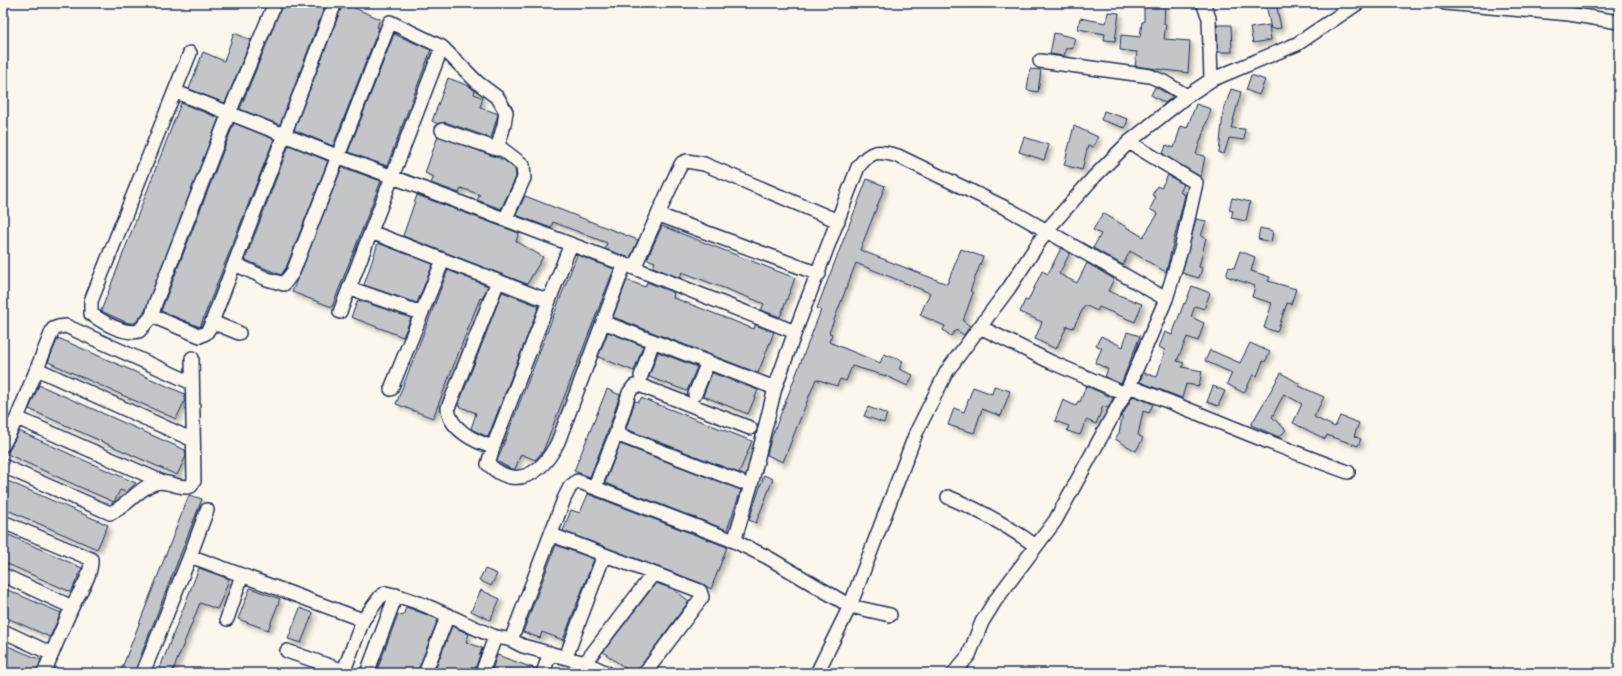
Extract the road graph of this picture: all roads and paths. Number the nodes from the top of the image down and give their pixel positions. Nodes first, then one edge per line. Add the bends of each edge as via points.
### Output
1 (275, 3) edge
2 (335, 3) edge
3 (1203, 3) edge
4 (1358, 3) edge
5 (1445, 3) edge
6 (1499, 5) edge
7 (1619, 22) edge
8 (442, 47) junction
9 (190, 54) dead end
10 (1040, 60) dead end
11 (1211, 80) junction
12 (176, 92) junction
13 (1187, 96) junction
14 (229, 113) junction
15 (442, 130) dead end
16 (284, 135) junction
17 (1129, 142) junction
18 (497, 148) junction
19 (338, 156) junction
20 (393, 177) junction
21 (659, 215) junction
22 (505, 220) junction
23 (838, 221) junction
24 (1047, 230) junction
25 (371, 232) junction
26 (570, 246) junction
27 (443, 260) junction
28 (235, 264) junction
29 (629, 267) junction
30 (818, 274) junction
31 (498, 281) junction
32 (349, 288) junction
33 (1166, 299) junction
34 (549, 300) junction
35 (340, 312) dead end
36 (421, 312) junction
37 (152, 316) junction
38 (212, 322) junction
39 (603, 322) junction
40 (980, 327) junction
41 (795, 332) junction
42 (238, 333) dead end
43 (654, 341) junction
44 (192, 358) dead end
45 (708, 362) junction
46 (37, 370) junction
47 (641, 376) dead end
48 (192, 383) junction
49 (391, 388) dead end
50 (775, 388) junction
51 (1127, 390) junction
52 (695, 394) dead end
53 (17, 418) junction
54 (750, 428) dead end
55 (616, 434) junction
56 (193, 440) junction
57 (3, 446) edge
58 (493, 447) junction
59 (3, 466) edge
60 (1348, 472) dead end
61 (162, 482) junction
62 (742, 482) dead end
63 (595, 486) junction
64 (948, 498) dead end
65 (207, 510) dead end
66 (3, 522) edge
67 (552, 534) junction
68 (736, 535) dead end
69 (1036, 546) junction
70 (604, 555) junction
71 (190, 556) junction
72 (653, 574) junction
73 (3, 575) edge
74 (242, 575) junction
75 (396, 595) junction
76 (850, 606) junction
77 (72, 607) junction
78 (890, 615) dead end
79 (448, 616) junction
80 (226, 619) dead end
81 (363, 620) junction
82 (3, 630) edge
83 (495, 637) junction
84 (511, 640) junction
85 (287, 651) dead end
86 (550, 653) junction
87 (52, 654) junction
88 (566, 657) junction
89 (585, 663) junction
90 (344, 672) edge
91 (44, 673) edge
92 (143, 673) edge
93 (368, 673) edge
94 (425, 673) edge
95 (482, 673) edge
96 (543, 673) edge
97 (607, 673) edge
98 (645, 673) edge
99 (817, 673) edge
100 (954, 673) edge

1 - 14 street
2 - 16 street
3 - 11 street via 1209,18
4 - 11 street via 1298,44
5 - 6 street
6 - 7 street
8 - 18 street via 478,83 498,98 506,112
8 - 19 street via 390,22
8 - 20 street
9 - 12 street
10 - 13 street via 1150,76
11 - 13 street
12 - 14 street
12 - 37 street via 90,308 91,314 103,322 130,332 139,331
13 - 17 street
14 - 16 street
14 - 37 street
15 - 18 street
16 - 19 street
16 - 28 street
17 - 24 street
17 - 33 street via 1196,183
18 - 22 street via 523,165 524,178
19 - 20 street
19 - 28 street via 287,282 284,284 267,279
20 - 22 street
20 - 25 street
21 - 23 street via 680,165 692,160
21 - 29 street
21 - 30 street
22 - 26 street
23 - 24 street via 858,167 865,158 879,152 898,156
23 - 30 street
24 - 33 street
24 - 40 street
25 - 27 street
25 - 32 street
26 - 29 street
26 - 34 street
27 - 31 street
27 - 36 street
28 - 38 street
29 - 39 street
29 - 41 street
30 - 41 street
31 - 34 street
31 - 58 street via 448,408 448,414 453,422 467,436 478,443
32 - 35 street
32 - 36 street
33 - 51 street
34 - 58 street
36 - 49 street
37 - 38 street via 200,336 206,333
38 - 42 street
39 - 43 street
39 - 58 street via 558,442 544,465 521,476 507,476 488,464
40 - 51 street via 1064,367
40 - 76 street via 947,371 916,434
41 - 50 street
43 - 45 street
43 - 47 street
44 - 48 street
45 - 50 street
45 - 52 street
46 - 48 street via 53,329 66,326
46 - 53 street
46 - 56 street
48 - 56 street
50 - 68 street
51 - 60 street via 1229,424 1287,450
51 - 69 street via 1055,522
53 - 57 street
53 - 61 street
54 - 55 street via 639,385 634,386 629,393
55 - 62 street
55 - 63 street
56 - 61 street via 194,481 191,486 183,487
59 - 61 street via 110,513 152,484
63 - 67 street via 578,481 570,487
63 - 76 street via 734,541
64 - 69 street via 1007,526
65 - 71 street
66 - 77 street via 91,558 88,575
67 - 70 street
67 - 84 street
69 - 100 street via 988,611 970,655
70 - 72 street
70 - 88 street
71 - 74 street
71 - 92 street
72 - 89 street
72 - 98 street via 700,591 702,597
73 - 77 street
74 - 80 street
74 - 81 street
75 - 79 street
75 - 81 street via 386,593 380,597
75 - 93 street
76 - 78 street
76 - 99 street
77 - 87 street
79 - 83 street
79 - 94 street
81 - 90 street
82 - 87 street
83 - 84 street
83 - 95 street
84 - 86 street
85 - 90 street
86 - 88 street
86 - 96 street
87 - 91 street
88 - 89 street
89 - 97 street

